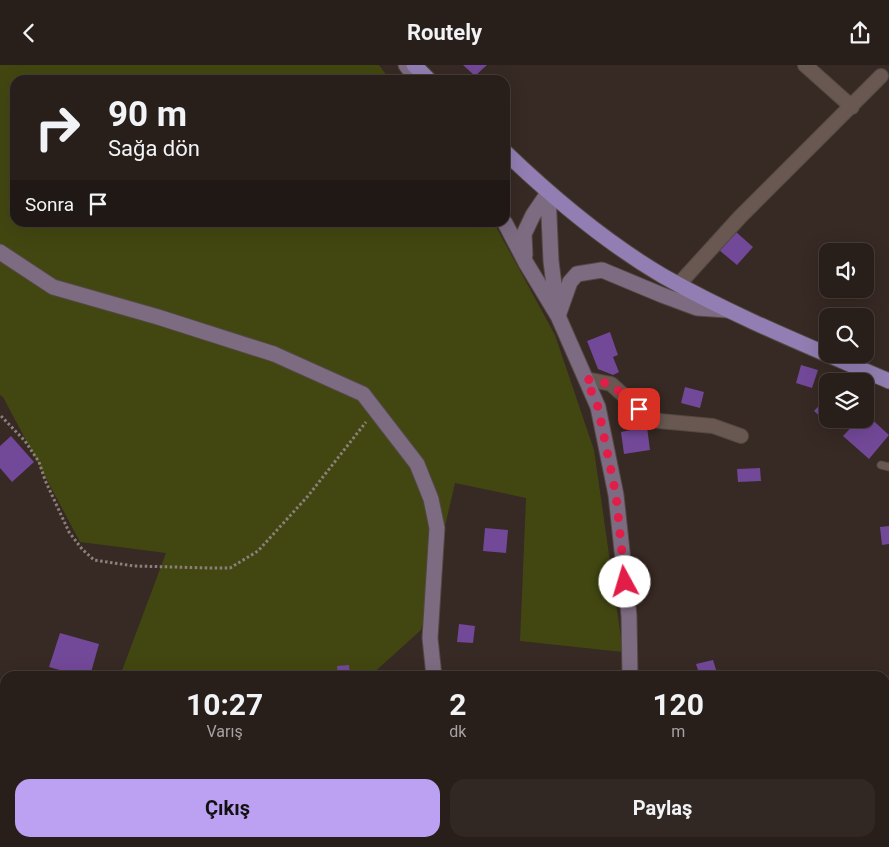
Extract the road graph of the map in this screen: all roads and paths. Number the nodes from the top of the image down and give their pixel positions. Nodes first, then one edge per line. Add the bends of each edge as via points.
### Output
1 (414, 65) edge
2 (805, 65) edge
3 (424, 75) edge
4 (881, 76) dead end
5 (852, 107) junction
6 (510, 157) edge
7 (548, 193) junction
8 (507, 227) edge
9 (0, 252) edge
10 (526, 263) junction
11 (679, 285) junction
12 (727, 310) junction
13 (558, 315) junction
14 (586, 379) junction
15 (889, 381) edge
16 (375, 410) junction
17 (1, 415) edge
18 (741, 436) dead end
19 (433, 671) edge
20 (630, 671) edge

1 - 3 main road
2 - 5 street
4 - 5 street
5 - 11 street via 740,217
6 - 7 main road
7 - 10 main road via 524,234
7 - 11 main road via 608,240
7 - 13 main road via 551,261
8 - 10 main road
9 - 16 main road via 53,287 274,354 363,394
10 - 13 main road
11 - 12 main road
12 - 13 main road via 697,308 602,270 577,274 570,282
12 - 15 main road
13 - 14 main road
14 - 18 street via 611,384 639,409 659,421 713,427
14 - 20 main road via 598,407 616,495 629,616
16 - 17 path via 308,496 258,551 230,568 211,569 134,566 94,560 69,532 39,462
16 - 19 main road via 417,464 431,499 437,528 430,638

